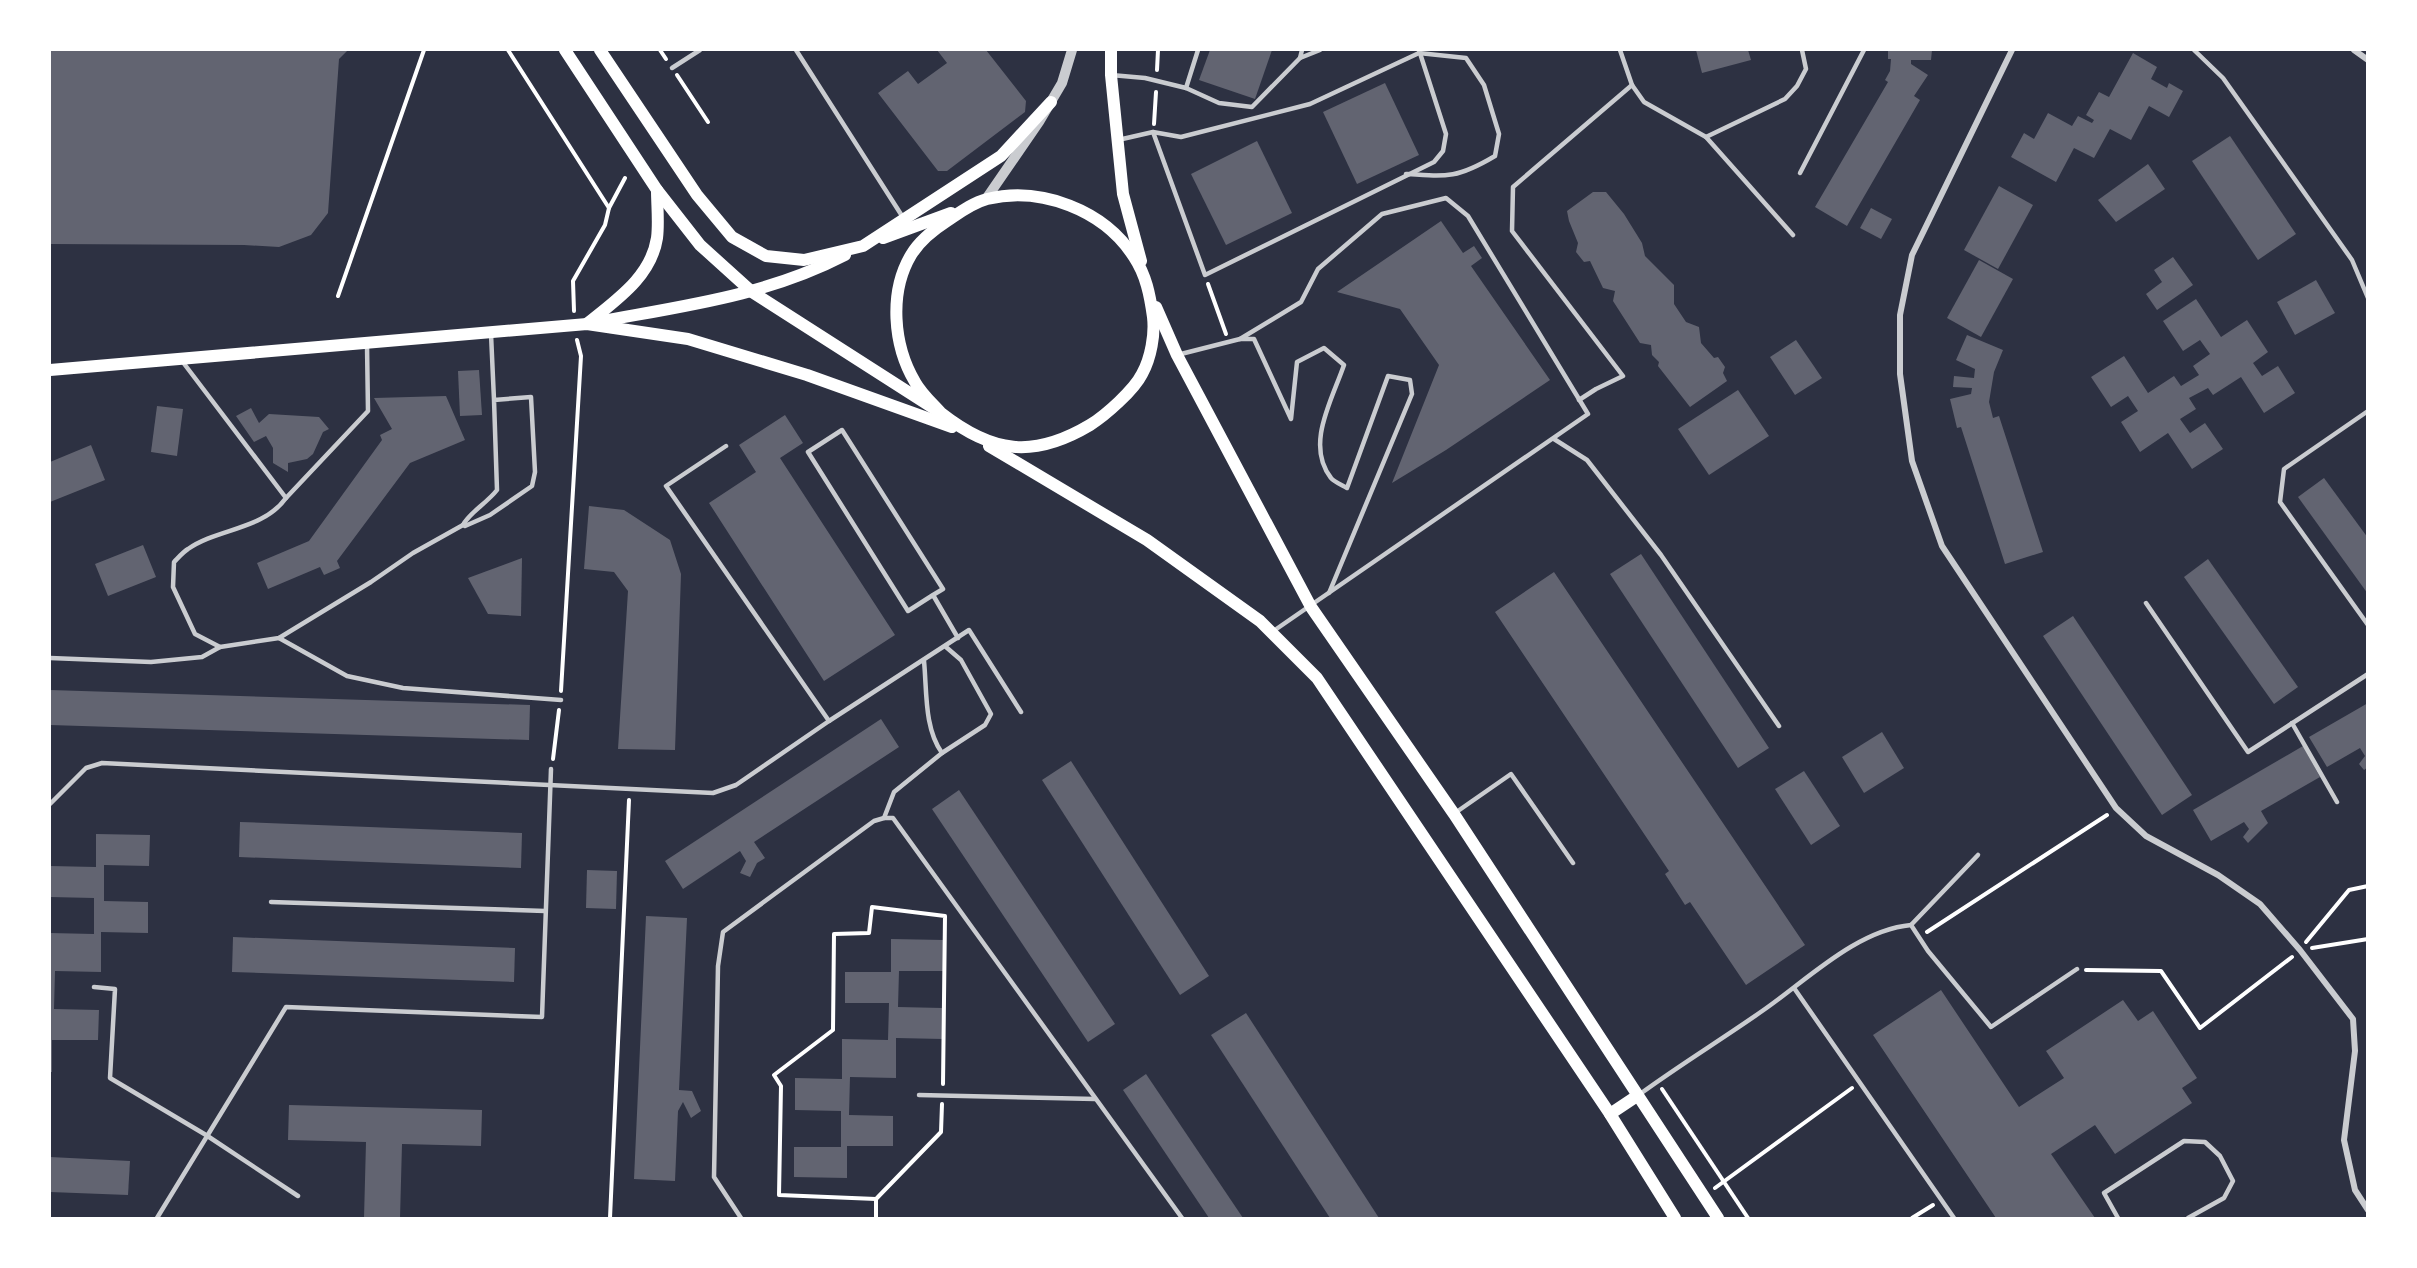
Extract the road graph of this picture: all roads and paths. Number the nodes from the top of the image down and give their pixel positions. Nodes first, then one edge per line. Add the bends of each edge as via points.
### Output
1 (424, 50) edge
2 (508, 50) edge
3 (565, 50) edge
4 (600, 50) edge
5 (660, 50) edge
6 (700, 50) edge
7 (796, 50) edge
8 (1072, 50) edge
9 (1111, 50) edge
10 (1198, 50) edge
11 (1302, 50) edge
12 (1320, 50) edge
13 (1620, 50) edge
14 (1802, 50) edge
15 (1864, 50) edge
16 (2012, 50) edge
17 (2194, 50) edge
18 (2354, 50) edge
19 (1419, 51) edge
20 (1300, 58) junction
21 (2367, 60) edge
22 (672, 68) junction
23 (1112, 75) junction
24 (1632, 85) junction
25 (1186, 88) junction
26 (1051, 102) junction
27 (708, 122) dead end
28 (1154, 132) junction
29 (1706, 137) junction
30 (1118, 140) junction
31 (1800, 173) dead end
32 (1406, 174) junction
33 (625, 178) dead end
34 (657, 190) junction
35 (980, 202) junction
36 (609, 208) junction
37 (904, 219) junction
38 (1793, 235) dead end
39 (862, 246) junction
40 (1205, 275) junction
41 (1149, 289) junction
42 (752, 292) junction
43 (338, 296) dead end
44 (2367, 298) edge
45 (580, 324) junction
46 (491, 331) junction
47 (1240, 339) junction
48 (367, 342) junction
49 (1229, 342) junction
50 (1177, 355) junction
51 (180, 359) junction
52 (50, 370) edge
53 (495, 400) junction
54 (1579, 400) junction
55 (2367, 411) edge
56 (940, 413) junction
57 (967, 433) junction
58 (1554, 439) junction
59 (726, 446) dead end
60 (286, 498) junction
61 (462, 525) junction
62 (1329, 594) junction
63 (933, 595) junction
64 (2146, 603) dead end
65 (1311, 607) junction
66 (2367, 626) edge
67 (1272, 633) junction
68 (279, 638) junction
69 (958, 638) junction
70 (220, 647) junction
71 (946, 647) junction
72 (50, 658) edge
73 (924, 661) junction
74 (2367, 674) edge
75 (561, 700) junction
76 (1021, 712) dead end
77 (829, 721) junction
78 (2292, 723) junction
79 (1779, 726) dead end
80 (942, 753) junction
81 (551, 769) joint
82 (551, 785) junction
83 (629, 790) junction
84 (2337, 802) dead end
85 (50, 804) edge
86 (2116, 808) junction
87 (1454, 814) junction
88 (884, 818) junction
89 (1978, 855) dead end
90 (1573, 863) dead end
91 (2367, 886) edge
92 (271, 902) dead end
93 (545, 910) junction
94 (1911, 925) junction
95 (1919, 938) junction
96 (2367, 939) edge
97 (2300, 950) junction
98 (2077, 969) joint
99 (94, 987) dead end
100 (1794, 988) junction
101 (1657, 1082) junction
102 (1860, 1083) junction
103 (919, 1095) dead end
104 (942, 1095) junction
105 (1637, 1096) junction
106 (1095, 1099) junction
107 (1610, 1114) junction
108 (206, 1135) junction
109 (1723, 1182) junction
110 (298, 1196) dead end
111 (1703, 1196) junction
112 (876, 1199) junction
113 (1941, 1200) junction
114 (2367, 1210) edge
115 (157, 1218) edge
116 (610, 1218) edge
117 (741, 1218) edge
118 (876, 1218) edge
119 (1182, 1218) edge
120 (1675, 1218) edge
121 (1718, 1218) edge
122 (1748, 1218) edge
123 (1912, 1218) edge
124 (1954, 1218) edge
125 (2118, 1218) edge
126 (2188, 1218) edge

1 - 43 path
2 - 36 path
3 - 34 main road
4 - 39 main road via 697,195 732,237 766,256 804,260
5 - 22 path
6 - 22 lane
7 - 37 lane
8 - 26 street via 1062,83
9 - 23 main road
10 - 25 lane
11 - 20 lane
12 - 20 lane
13 - 24 lane
14 - 29 lane via 1806,69 1785,99
15 - 31 lane
16 - 86 street via 1912,255 1900,315 1900,374 1912,461 1942,546
17 - 44 lane via 2223,78 2352,260
18 - 21 street
19 - 28 lane via 1310,104 1181,137
19 - 32 lane via 1446,134 1443,151 1434,162
19 - 32 lane via 1466,58 1484,84 1499,134 1495,156 1470,170 1445,177
20 - 25 lane via 1252,107 1219,102
22 - 27 path
23 - 25 lane
23 - 30 main road
24 - 29 lane via 1644,102
24 - 54 lane via 1513,187 1512,231 1623,376
26 - 35 street
26 - 37 main road via 1001,156
28 - 30 lane
28 - 40 lane
29 - 38 lane
30 - 41 main road via 1123,194
32 - 40 lane
33 - 36 path
34 - 42 main road via 700,245
34 - 45 main road via 657,238 644,272 626,293
35 - 39 main road
35 - 41 main road via 1016,196 1044,198 1096,218 1129,250
35 - 56 main road via 929,234 911,255 899,287 896,316 905,362 915,383
36 - 45 path via 605,225 573,281
37 - 39 main road
39 - 42 main road via 810,273
40 - 49 path
41 - 50 main road
41 - 57 main road via 1154,323 1142,375 1096,421 1047,445 1020,448 997,445
42 - 45 main road
42 - 56 main road
45 - 46 main road
45 - 57 main road via 688,339 807,375
45 - 75 path
46 - 48 main road
46 - 53 lane
47 - 49 lane
47 - 54 lane via 1301,302 1318,269 1382,214 1446,198 1468,216
47 - 62 lane via 1254,339 1291,419 1297,362 1324,348 1344,365 1320,435 1319,455 1332,480 1347,488 1388,376 1410,380 1412,394
48 - 51 main road
48 - 60 lane via 368,411
49 - 50 lane
50 - 65 main road
51 - 52 main road
51 - 60 lane
53 - 61 lane via 497,490
53 - 61 lane via 531,397 535,472 532,486 490,515
54 - 58 lane via 1588,414
55 - 66 lane via 2284,469 2280,502
56 - 57 main road
57 - 67 main road via 1147,540
58 - 62 lane
58 - 79 lane via 1587,460 1661,555
59 - 77 lane via 666,486
60 - 70 lane via 278,510 187,549 174,562 173,587 195,634
61 - 68 lane
62 - 65 lane
63 - 63 lane via 908,610 808,452 842,430 943,589
63 - 69 lane
64 - 78 lane via 2248,752
65 - 67 lane
65 - 87 main road
67 - 107 main road via 1317,678
68 - 70 lane
68 - 75 lane via 347,676 403,688
69 - 71 lane
69 - 76 lane via 969,630
70 - 72 lane via 202,657 151,662
71 - 73 lane
71 - 80 lane via 961,660 991,714 985,725
73 - 77 lane
73 - 80 lane via 928,711 934,741
74 - 78 lane
75 - 81 path
77 - 83 lane via 736,785 713,793
78 - 84 lane
80 - 88 lane via 894,792
81 - 82 lane
82 - 83 lane
82 - 85 lane via 102,763 86,768
82 - 93 lane
83 - 116 path
86 - 95 path
86 - 97 street via 2146,836 2218,875 2260,904
87 - 90 lane via 1511,774
87 - 105 main road
88 - 106 lane via 893,818
88 - 117 lane via 874,820 723,932 718,966 714,1177
89 - 94 lane
91 - 97 path via 2349,890
92 - 93 lane
93 - 108 lane via 542,1017 286,1007
94 - 95 lane
94 - 100 lane via 1857,942
95 - 98 lane via 1990,1027
96 - 97 path
97 - 98 path via 2200,1028 2161,971
97 - 114 street via 2353,1019 2355,1051 2344,1140 2355,1190
99 - 108 lane via 115,989 110,1078
100 - 101 lane
100 - 102 lane
101 - 105 lane
101 - 109 path
102 - 109 path
102 - 113 lane
103 - 104 lane
104 - 106 lane
104 - 112 path via 941,1132
104 - 112 path via 945,916 872,907 869,933 834,934 833,1030 774,1075 781,1086 779,1195
105 - 107 main road
105 - 111 main road
106 - 119 lane
107 - 120 main road
108 - 110 lane
108 - 115 lane
109 - 111 path
109 - 122 path
111 - 121 main road
112 - 118 path
113 - 123 path
113 - 124 lane
125 - 126 lane via 2104,1193 2184,1141 2205,1142 2220,1156 2233,1181 2224,1198

